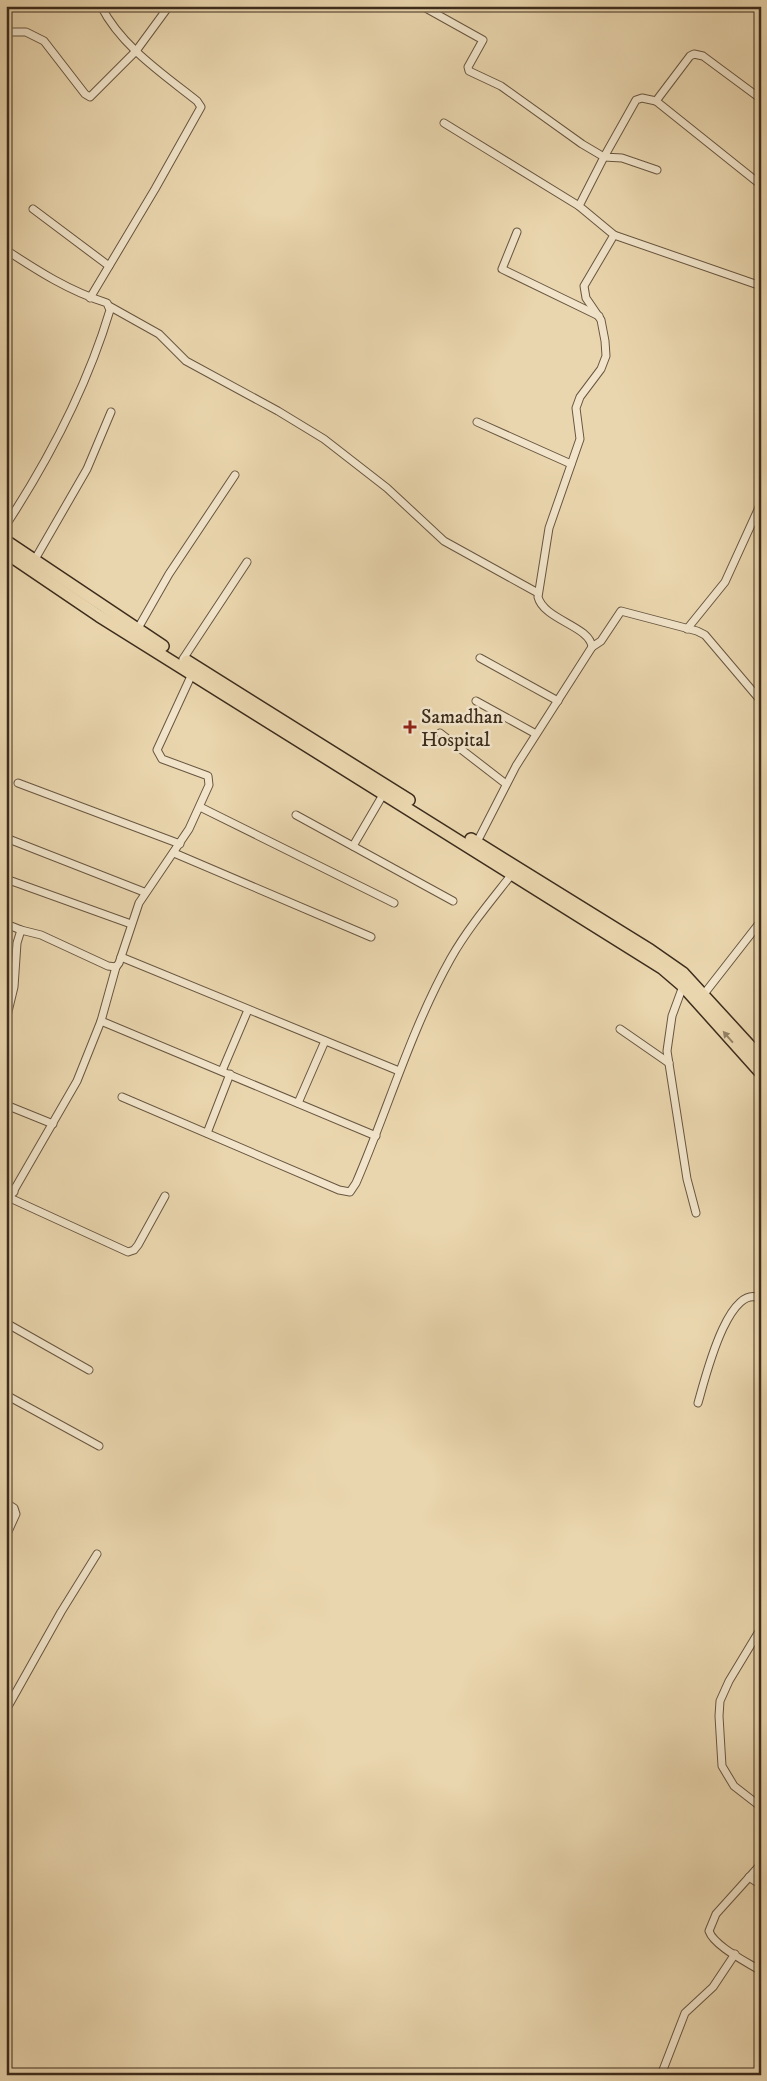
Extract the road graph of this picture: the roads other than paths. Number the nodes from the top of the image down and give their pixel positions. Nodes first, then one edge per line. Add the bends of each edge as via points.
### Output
1 (101, 6) edge
2 (169, 6) edge
3 (422, 6) edge
4 (6, 32) edge
5 (136, 51) junction
6 (761, 99) edge
7 (656, 101) junction
8 (444, 123) dead end
9 (604, 157) junction
10 (657, 170) dead end
11 (761, 185) edge
12 (579, 206) junction
13 (33, 209) dead end
14 (517, 232) dead end
15 (614, 235) junction
16 (6, 250) edge
17 (109, 266) junction
18 (761, 286) edge
19 (90, 298) junction
20 (109, 306) junction
21 (599, 316) junction
22 (111, 412) dead end
23 (477, 422) dead end
24 (571, 464) junction
25 (235, 475) dead end
26 (761, 503) edge
27 (6, 525) edge
28 (6, 541) edge
29 (6, 553) edge
30 (34, 561) junction
31 (247, 562) dead end
32 (54, 580) junction
33 (538, 594) junction
34 (687, 629) junction
35 (137, 630) junction
36 (592, 647) junction
37 (480, 658) dead end
38 (183, 659) junction
39 (192, 674) junction
40 (476, 701) dead end
41 (558, 701) junction
42 (761, 701) edge
43 (440, 733) dead end
44 (536, 734) junction
45 (18, 783) dead end
46 (506, 784) junction
47 (384, 794) junction
48 (200, 807) junction
49 (296, 815) dead end
50 (6, 838) edge
51 (477, 842) junction
52 (180, 844) junction
53 (353, 846) junction
54 (174, 853) junction
55 (512, 874) junction
56 (6, 879) edge
57 (144, 892) junction
58 (453, 900) dead end
59 (394, 902) dead end
60 (761, 921) edge
61 (6, 924) edge
62 (131, 924) junction
63 (21, 930) junction
64 (371, 937) dead end
65 (121, 957) junction
66 (116, 967) junction
67 (683, 986) junction
68 (704, 994) junction
69 (9, 1002) edge
70 (248, 1010) junction
71 (6, 1020) edge
72 (101, 1021) junction
73 (620, 1029) dead end
74 (325, 1041) junction
75 (761, 1058) edge
76 (669, 1064) junction
77 (222, 1071) junction
78 (399, 1072) junction
79 (761, 1073) edge
80 (230, 1074) junction
81 (122, 1098) dead end
82 (298, 1103) junction
83 (6, 1105) edge
84 (53, 1124) junction
85 (207, 1133) junction
86 (376, 1136) junction
87 (6, 1188) edge
88 (165, 1196) dead end
89 (10, 1198) edge
90 (696, 1213) dead end
91 (761, 1298) edge
92 (6, 1323) edge
93 (89, 1370) dead end
94 (6, 1395) edge
95 (698, 1403) dead end
96 (99, 1446) dead end
97 (6, 1503) edge
98 (6, 1536) edge
99 (97, 1554) dead end
100 (761, 1628) edge
101 (6, 1710) edge
102 (761, 1807) edge
103 (761, 1864) edge
104 (749, 1876) junction
105 (761, 1885) edge
106 (734, 1954) junction
107 (761, 1971) edge
108 (661, 2075) edge

1 - 5 street via 107,18
2 - 5 street
3 - 9 street via 483,40 468,67 469,71 500,86
4 - 5 street via 26,32 44,41 89,96 96,94
5 - 17 street via 201,107
6 - 7 street via 703,56 694,54
7 - 9 street via 636,100
7 - 11 street
8 - 12 street
9 - 10 street via 622,158
9 - 12 street
12 - 15 street
13 - 17 street
14 - 21 street via 502,269
15 - 18 street
15 - 21 street via 584,286 586,298
16 - 19 street via 48,277
17 - 19 street
19 - 20 street
20 - 27 street via 71,411 28,492
20 - 33 street via 159,334 186,361 324,439 387,488 444,541
21 - 24 street via 606,356 601,369 577,402 580,437
22 - 30 street via 87,469
23 - 24 street
24 - 33 street via 548,528
25 - 35 street via 169,574
26 - 34 street via 725,582
28 - 30 main road
29 - 32 main road
30 - 32 main road
31 - 38 street
32 - 35 main road
32 - 39 main road
33 - 36 street via 542,607 588,637
34 - 36 street via 621,612 601,641
34 - 42 street via 705,635
35 - 38 main road
36 - 41 street
37 - 41 street
38 - 51 main road
39 - 47 main road
39 - 48 street via 157,750 162,759 208,776 209,785
40 - 44 street
41 - 44 street
43 - 46 street
44 - 46 street
45 - 52 street
46 - 51 street
47 - 53 street
47 - 55 main road
48 - 52 street
48 - 59 street
49 - 53 street
50 - 57 street
51 - 68 main road via 667,961
52 - 54 street
53 - 58 street
54 - 57 street
54 - 64 street
55 - 67 main road via 642,955
55 - 78 street via 452,955
56 - 62 street
57 - 62 street
60 - 68 street
61 - 63 street
62 - 65 street
63 - 66 street
63 - 69 street
65 - 66 street
65 - 70 street
66 - 72 street
67 - 76 street via 667,1039
79 -> 67 main road
68 - 75 main road
69 - 71 street
70 - 74 street
70 - 77 street
72 - 77 street
72 - 84 street via 76,1081
73 - 76 street
74 - 78 street
74 - 82 street
76 - 90 street via 687,1179
77 - 80 street
78 - 86 street
80 - 82 street
80 - 85 street
81 - 85 street
82 - 86 street
83 - 84 street
84 - 89 street
85 - 86 street via 345,1192 354,1188
87 - 89 street
88 - 89 street via 138,1245 128,1252
91 - 95 street via 747,1297 723,1325
92 - 93 street
94 - 96 street
97 - 98 street via 14,1508 16,1514
99 - 101 street
100 - 102 street via 729,1681 720,1701 719,1716 724,1771 734,1786
103 - 104 street
104 - 105 street
104 - 106 street via 716,1914 709,1927 712,1938
106 - 107 street
106 - 108 street via 713,1987 685,2014

